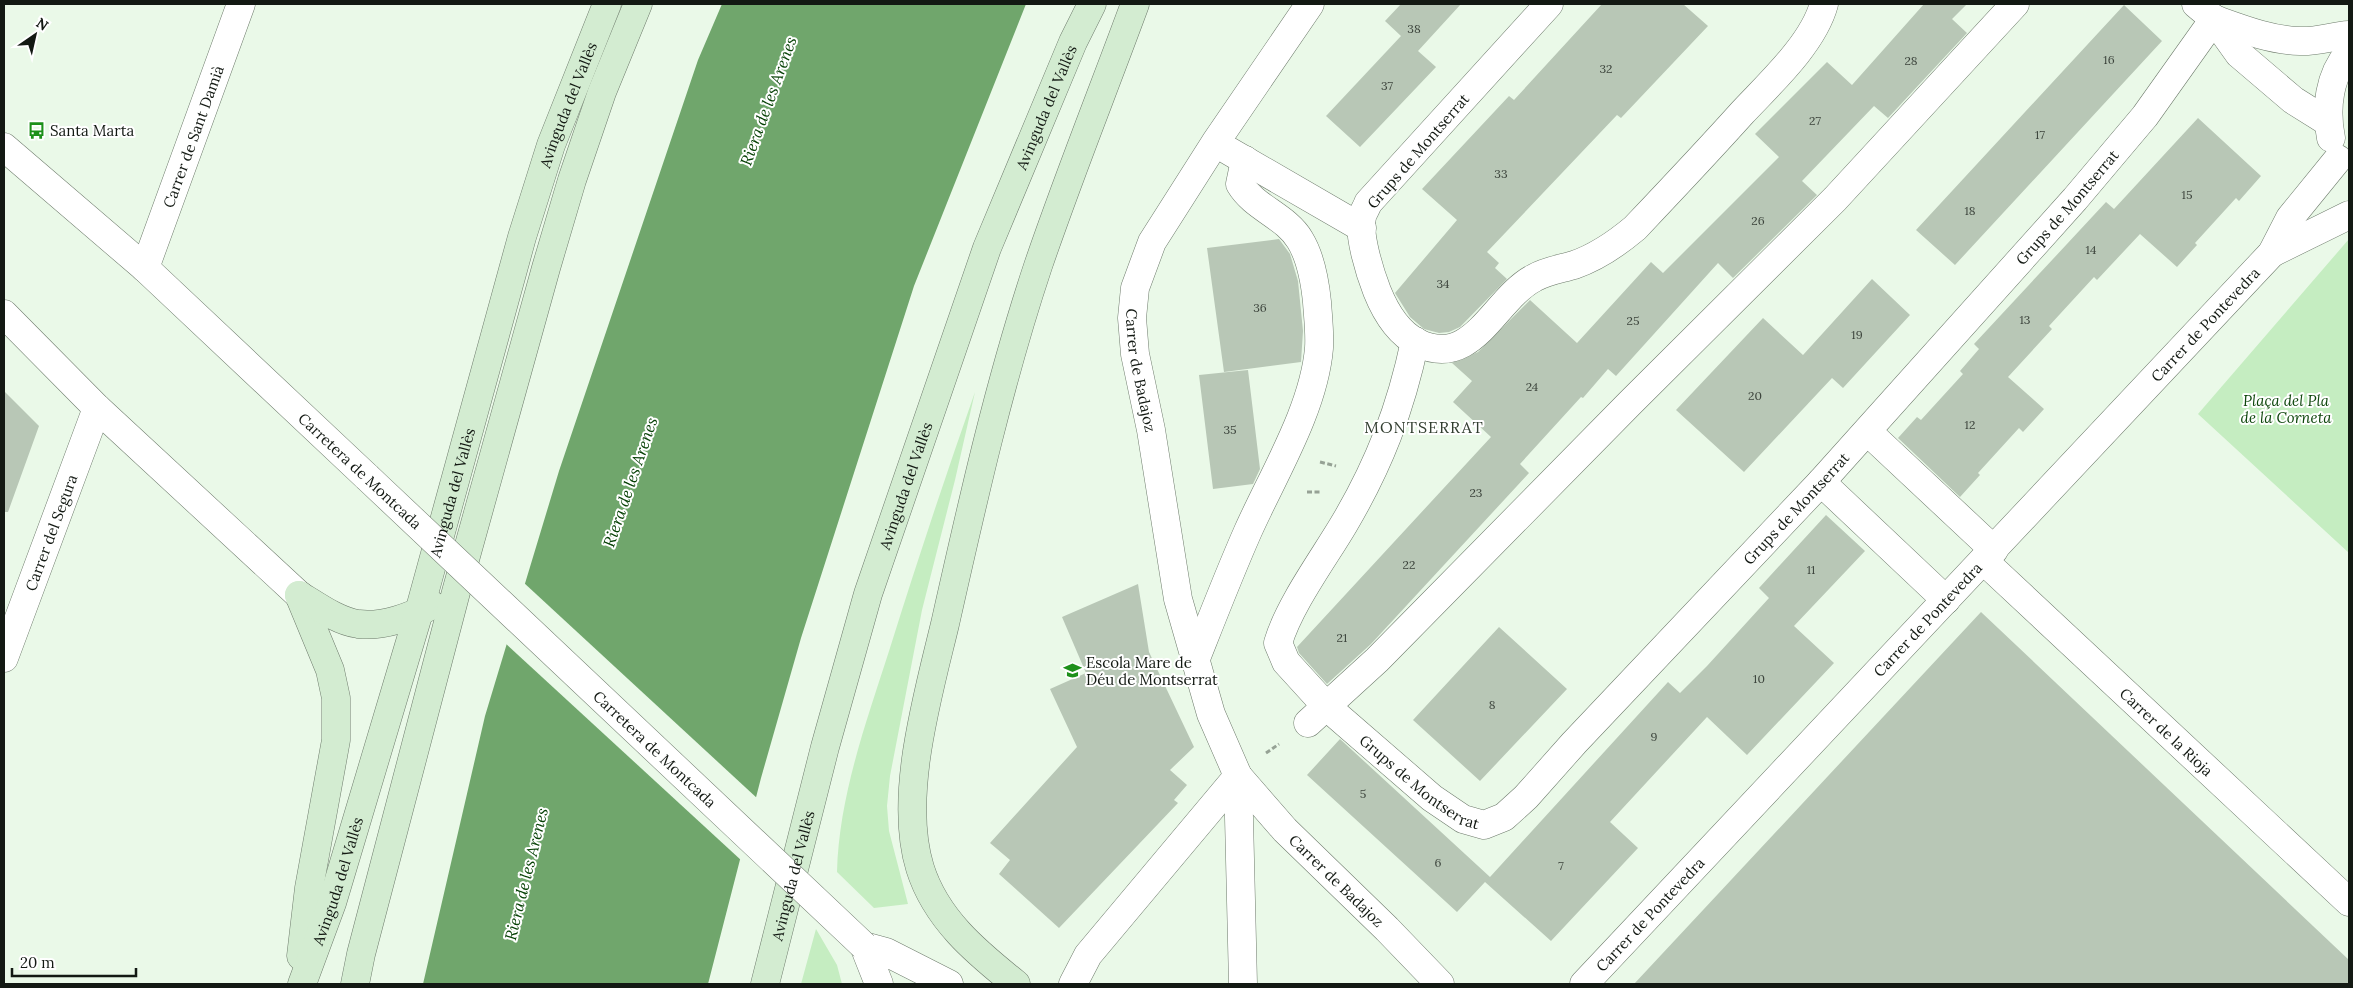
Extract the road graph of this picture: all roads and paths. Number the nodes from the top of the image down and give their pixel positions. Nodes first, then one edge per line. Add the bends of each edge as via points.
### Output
1 (241, 4) edge
2 (607, 4) edge
3 (638, 4) edge
4 (1092, 4) edge
5 (1135, 4) edge
6 (1310, 4) edge
7 (1549, 4) edge
8 (1824, 4) edge
9 (2015, 4) edge
10 (2205, 12) edge
11 (2349, 35) edge
12 (2349, 52) edge
13 (2328, 122) junction
14 (1215, 143) junction
15 (4, 147) edge
16 (1245, 160) junction
17 (2344, 168) edge
18 (2349, 215) edge
19 (1362, 228) junction
20 (2272, 253) junction
21 (145, 268) junction
22 (4, 314) edge
23 (1415, 341) junction
24 (97, 408) junction
25 (1868, 432) junction
26 (1286, 451) junction
27 (1371, 477) junction
28 (1821, 482) junction
29 (1989, 555) junction
30 (456, 592) junction
31 (298, 595) junction
32 (1946, 600) junction
33 (419, 612) junction
34 (4, 658) edge
35 (1195, 661) junction
36 (1318, 715) junction
37 (1238, 776) junction
38 (2349, 902) edge
39 (864, 946) junction
40 (298, 984) edge
41 (302, 984) edge
42 (355, 984) edge
43 (765, 984) edge
44 (879, 984) edge
45 (949, 984) edge
46 (1016, 984) edge
47 (1073, 984) edge
48 (1243, 984) edge
49 (1440, 984) edge
50 (1584, 984) edge

1 - 21 street, Carrer de Sant Damià
2 - 33 main road, Avinguda del Vallès via 551,145 522,237
3 - 30 main road, Avinguda del Vallès via 602,92 572,180
4 - 43 main road, Avinguda del Vallès via 987,248 868,594 825,747
5 - 46 main road via 1021,321 989,435 920,741 912,810 914,839 929,892 940,912 960,936
6 - 14 street, Carrer de Badajoz
7 - 19 street, Grups de Montserrat via 1368,203 1362,217
8 - 23 street, Grups de Montserrat via 1811,34 1635,228 1613,246 1575,265 1533,278 1460,345 1442,350
9 - 36 street via 1835,199 1430,608
10 - 11 street via 2271,38 2294,41
10 - 13 street via 2239,54 2293,100
10 - 25 street, Grups de Montserrat via 2145,116
12 - 13 street via 2330,90
13 - 17 street via 2331,141
14 - 16 street
14 - 35 street, Carrer de Badajoz via 1152,242 1135,288 1132,318 1135,354 1151,430 1178,600
15 - 21 street, Carretera de Montcada
16 - 19 street
16 - 26 street via 1240,184 1246,195 1274,214 1300,239 1315,286 1319,348 1309,395
17 - 20 street, Carrer de Pontevedra via 2290,218
18 - 20 street, Carrer de Pontevedra
19 - 23 street, Grups de Montserrat via 1369,265 1383,307
20 - 29 street, Carrer de Pontevedra
21 - 39 street, Carretera de Montcada, bridge
22 - 24 street
23 - 27 street, Grups de Montserrat via 1406,384
24 - 31 street
24 - 34 street, Carrer del Segura
25 - 28 street, Grups de Montserrat
25 - 29 street, Carrer de la Rioja
26 - 27 path
26 - 35 street via 1248,531
27 - 36 street, Grups de Montserrat via 1290,614 1278,643
28 - 32 street
28 - 36 street, Grups de Montserrat via 1504,818 1484,825 1463,819
29 - 32 street, Carrer de Pontevedra
29 - 38 street, Carrer de la Rioja
30 - 33 main road
30 - 42 main road, Avinguda del Vallès
31 - 33 main road via 357,624 388,622
31 - 40 main road via 330,670 336,698 336,740 309,888
32 - 50 street, Carrer de Pontevedra
33 - 41 main road, Avinguda del Vallès via 332,903
35 - 37 street, Carrer de Badajoz via 1211,714
36 - 37 path
37 - 47 street via 1099,940
37 - 48 street
37 - 49 street, Carrer de Badajoz via 1286,830
39 - 44 street, Carretera de Montcada
39 - 45 street, Carretera de Montcada via 886,952

